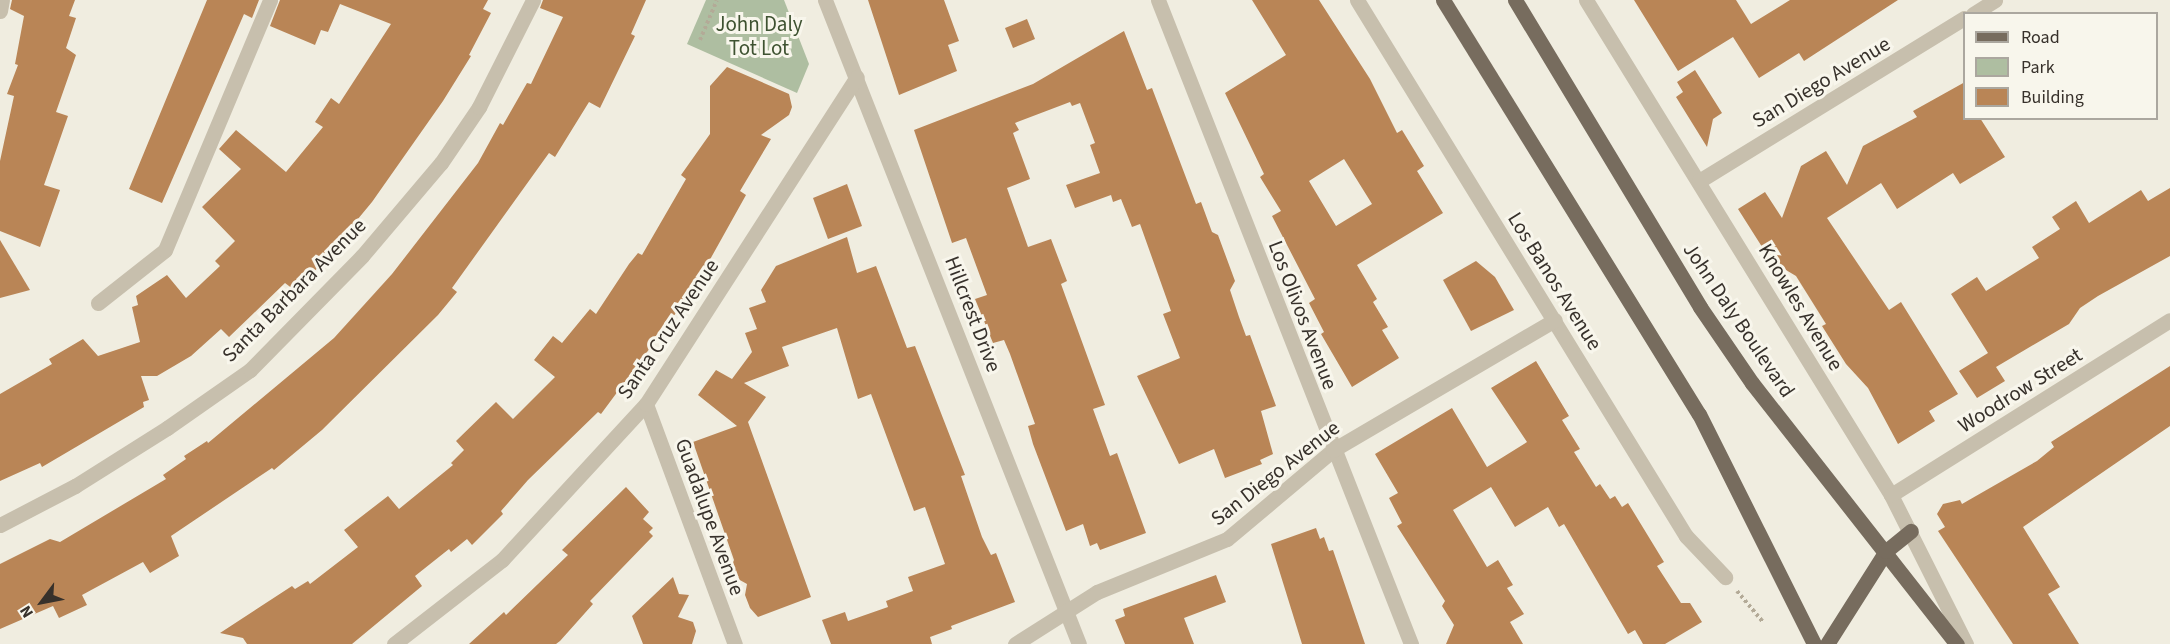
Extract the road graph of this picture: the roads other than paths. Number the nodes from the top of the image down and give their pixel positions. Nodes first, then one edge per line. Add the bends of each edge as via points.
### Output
1 (2, 0) edge
2 (270, 0) edge
3 (533, 0) edge
4 (825, 0) edge
5 (1158, 0) edge
6 (1357, 0) edge
7 (1443, 0) edge
8 (1515, 0) edge
9 (1586, 0) edge
10 (1995, 0) edge
11 (0, 11) edge
12 (1975, 12) edge
13 (1963, 19) edge
14 (857, 77) junction
15 (1699, 181) junction
16 (98, 303) dead end
17 (1555, 320) junction
18 (2170, 320) edge
19 (646, 404) junction
20 (1333, 450) junction
21 (1891, 495) junction
22 (0, 525) edge
23 (1911, 531) junction
24 (1886, 551) junction
25 (1725, 577) road end
26 (1067, 612) junction
27 (394, 644) edge
28 (735, 644) edge
29 (1015, 644) edge
30 (1079, 644) edge
31 (1411, 644) edge
32 (1814, 644) edge
33 (1827, 644) edge
34 (1957, 644) edge
35 (1966, 644) edge

1 - 11 street
2 - 16 street via 165,249
3 - 22 street, Santa Barbara Avenue via 479,107 441,163 362,256 250,370 140,446
4 - 14 street, Hillcrest Drive
5 - 20 street, Los Olivos Avenue
6 - 17 street, Los Banos Avenue
7 - 32 main road via 1699,414
8 - 24 main road, John Daly Boulevard via 1700,307 1752,383
9 - 15 street, Knowles Avenue
10 - 12 street
13 - 15 street, San Diego Avenue
14 - 19 street, Santa Cruz Avenue
14 - 26 street, Hillcrest Drive
15 - 21 street, Knowles Avenue
17 - 20 street, San Diego Avenue
17 - 25 street, Los Banos Avenue via 1686,536
18 - 21 street, Woodrow Street
19 - 27 street, Santa Cruz Avenue via 502,560
19 - 28 street, Guadalupe Avenue
20 - 26 street, San Diego Avenue via 1227,538 1097,592
20 - 31 street, Los Olivos Avenue
21 - 23 street, Knowles Avenue
23 - 24 main road
23 - 35 street, Knowles Avenue
24 - 33 main road
24 - 34 main road, John Daly Boulevard
26 - 29 street, San Diego Avenue
26 - 30 street, Hillcrest Drive

